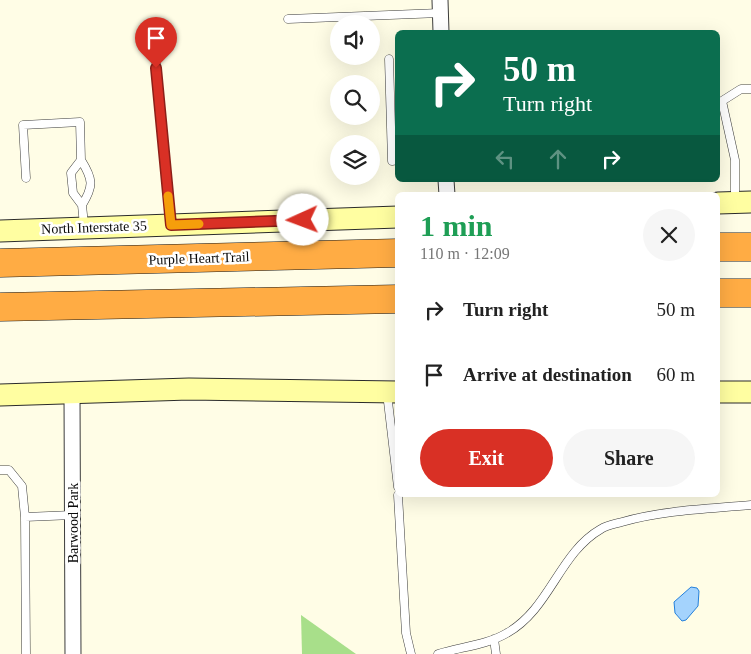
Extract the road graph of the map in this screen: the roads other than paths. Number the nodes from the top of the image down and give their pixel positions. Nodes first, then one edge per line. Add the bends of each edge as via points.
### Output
1 (440, 7) edge
2 (288, 19) dead end
3 (441, 30) edge
4 (155, 49) dead end
5 (389, 59) dead end
6 (751, 89) edge
7 (81, 160) junction
8 (395, 160) edge
9 (26, 178) dead end
10 (735, 202) edge
11 (82, 206) junction
12 (395, 217) edge
13 (171, 225) junction
14 (84, 228) junction
15 (0, 231) edge
16 (720, 247) edge
17 (751, 247) edge
18 (395, 253) edge
19 (0, 263) edge
20 (720, 293) edge
21 (751, 293) edge
22 (395, 299) edge
23 (0, 307) edge
24 (72, 392) junction
25 (392, 392) edge
26 (720, 392) edge
27 (751, 392) edge
28 (0, 395) edge
29 (395, 440) edge
30 (0, 470) edge
31 (398, 497) edge
32 (751, 505) edge
33 (73, 515) junction
34 (25, 517) junction
35 (494, 640) junction
36 (26, 654) edge
37 (73, 654) edge
38 (410, 654) edge
39 (438, 654) edge
40 (496, 654) edge

1 - 2 lane
1 - 3 street
4 - 13 lane
5 - 8 lane via 392,161
6 - 10 lane via 741,89 722,101 735,160
7 - 9 lane via 80,122 23,124
7 - 11 lane via 90,174 90,192
7 - 11 lane via 72,174 73,193
11 - 14 lane
12 - 13 main road, North Interstate 35
13 - 14 main road, North Interstate 35
14 - 15 main road, North Interstate 35
16 - 17 highway
18 - 19 highway, Purple Heart Trail
20 - 21 highway
22 - 23 highway
24 - 25 main road via 188,389
24 - 28 main road
24 - 33 street, Barwood Park
25 - 29 lane
26 - 27 main road
30 - 34 lane via 9,470 22,486
31 - 38 lane
32 - 35 lane via 642,516 602,528 573,554 526,619
33 - 34 lane
33 - 37 street, Barwood Park
34 - 36 lane
35 - 39 lane
35 - 40 lane

